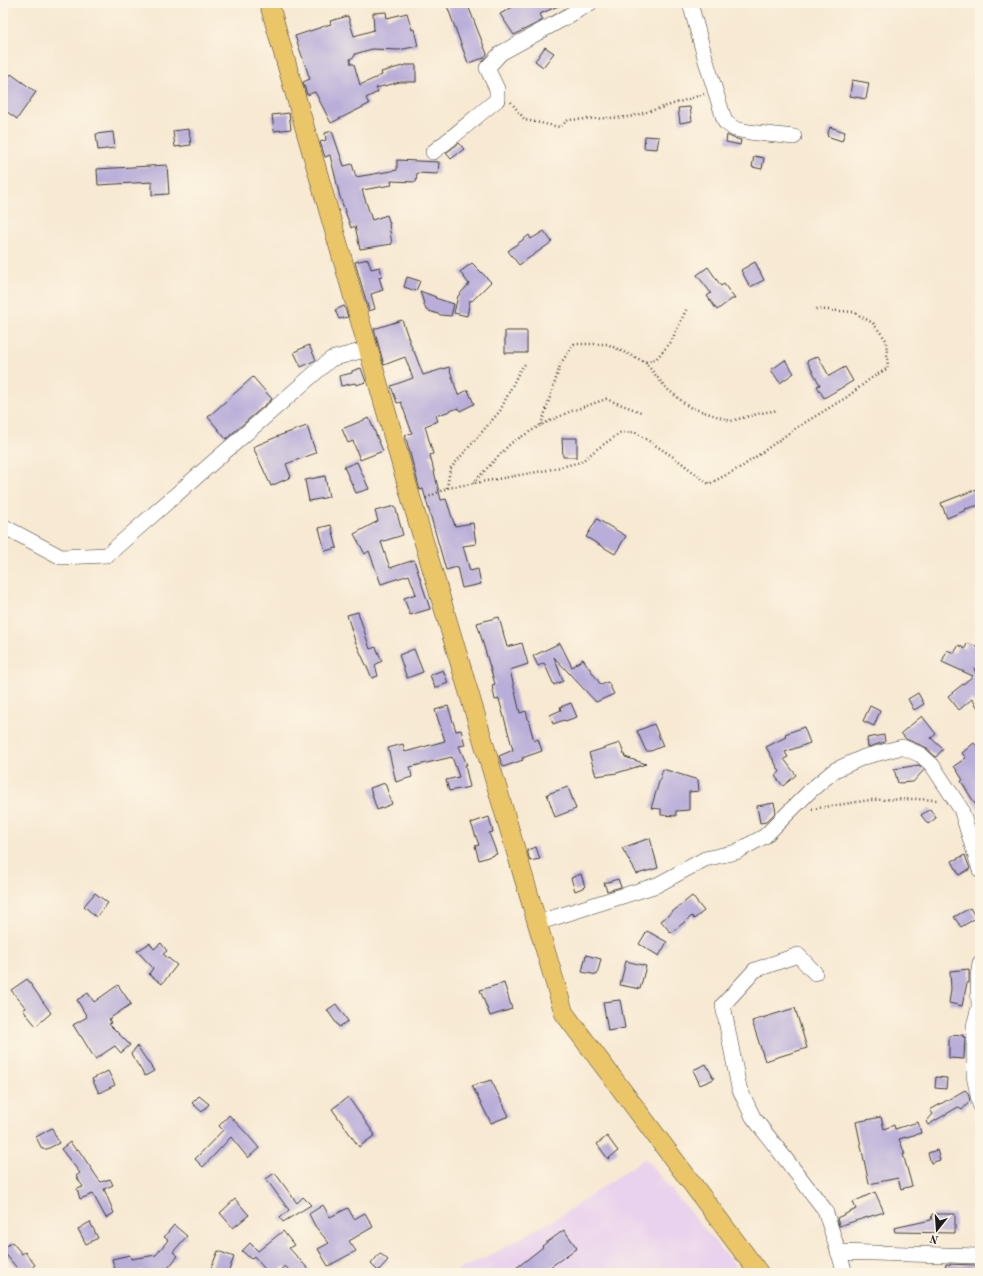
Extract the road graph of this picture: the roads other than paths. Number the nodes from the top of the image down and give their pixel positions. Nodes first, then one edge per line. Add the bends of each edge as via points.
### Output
1 (269, 3) edge
2 (590, 3) edge
3 (690, 3) edge
4 (794, 137) dead end
5 (433, 152) dead end
6 (368, 349) junction
7 (3, 526) edge
8 (980, 870) edge
9 (537, 922) junction
10 (980, 963) edge
11 (815, 973) dead end
12 (980, 1106) edge
13 (838, 1252) junction
14 (980, 1256) edge
15 (758, 1273) edge
16 (845, 1273) edge

1 - 6 main road
2 - 5 street via 501,53 487,68 497,89 497,100
3 - 4 street via 725,122 735,129
6 - 7 street via 331,359 107,555 62,557
6 - 9 main road
8 - 9 street via 961,809 932,765 920,755 902,747 864,757 835,770 765,836 736,852 705,859 657,885
9 - 15 main road via 564,1012
10 - 12 street via 979,1007 974,1026 974,1076
11 - 13 street via 798,955 755,970 723,1005 739,1088 753,1117 825,1210
13 - 14 street
13 - 16 street

